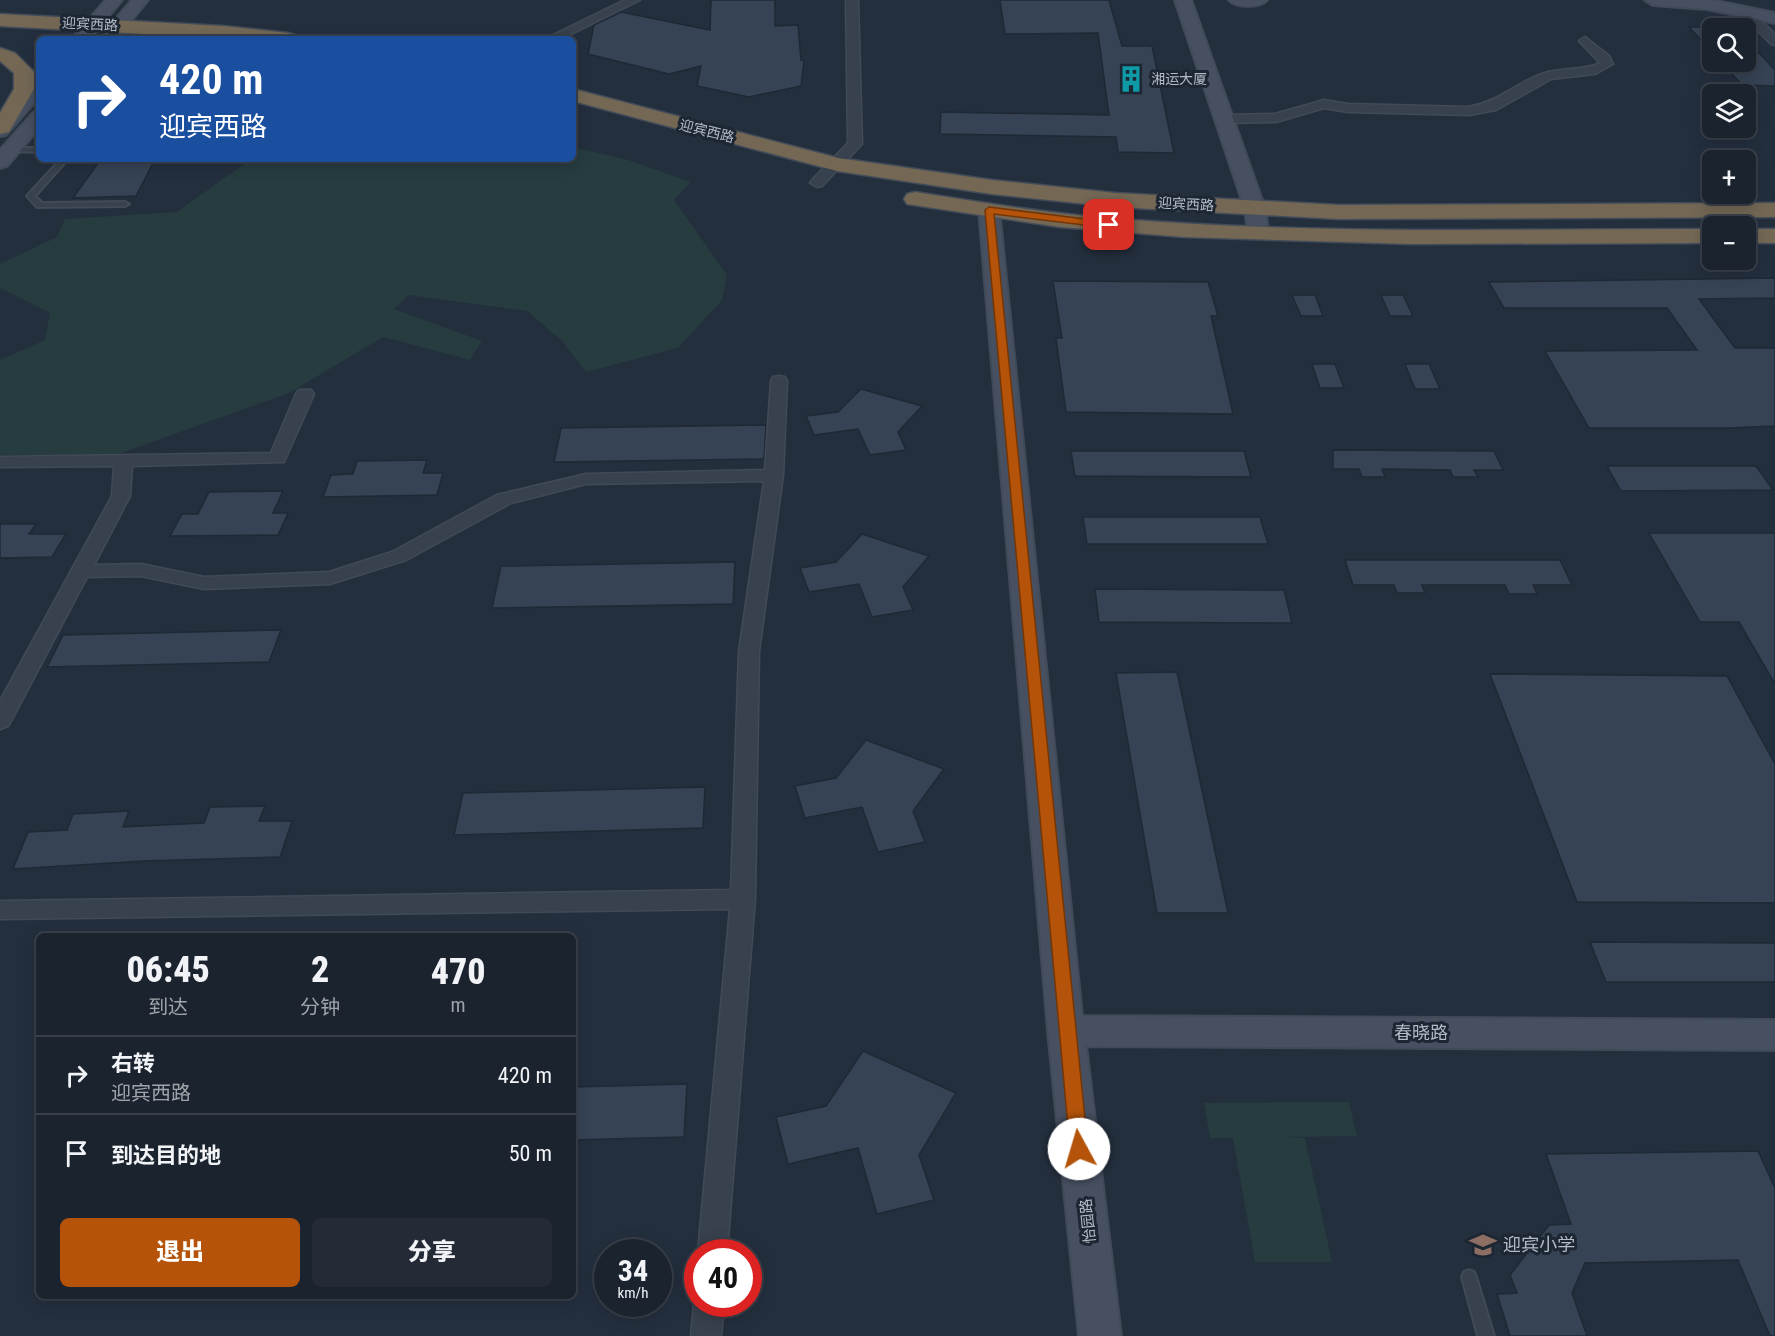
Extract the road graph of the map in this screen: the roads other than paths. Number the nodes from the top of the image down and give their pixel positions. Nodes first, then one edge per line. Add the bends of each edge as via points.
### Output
1 (114, 0) edge
2 (140, 0) edge
3 (634, 0) edge
4 (852, 0) edge
5 (1183, 0) edge
6 (1237, 0) edge
7 (1260, 0) edge
8 (1653, 0) edge
9 (1704, 2) edge
10 (1745, 12) junction
11 (1775, 18) edge
12 (0, 20) edge
13 (0, 33) edge
14 (86, 33) edge
15 (113, 35) edge
16 (260, 36) edge
17 (557, 36) edge
18 (1585, 41) dead end
19 (1775, 41) edge
20 (0, 54) edge
21 (36, 90) edge
22 (576, 96) edge
23 (576, 116) edge
24 (1224, 119) junction
25 (36, 120) edge
26 (616, 128) dead end
27 (1, 130) edge
28 (36, 151) edge
29 (5, 156) edge
30 (62, 162) edge
31 (838, 175) junction
32 (795, 177) dead end
33 (897, 196) dead end
34 (124, 204) dead end
35 (1255, 209) junction
36 (989, 210) junction
37 (1775, 210) edge
38 (1258, 232) junction
39 (1702, 236) edge
40 (1756, 236) edge
41 (1775, 236) edge
42 (779, 381) dead end
43 (305, 394) dead end
44 (123, 461) junction
45 (0, 462) edge
46 (774, 475) junction
47 (82, 571) junction
48 (0, 721) edge
49 (743, 899) junction
50 (0, 910) edge
51 (1066, 1031) junction
52 (1775, 1035) edge
53 (714, 1239) edge
54 (1469, 1277) dead end
55 (708, 1317) edge
56 (706, 1336) edge
57 (1100, 1336) edge
58 (1486, 1336) edge

1 - 14 street
2 - 15 street
3 - 17 street
4 - 31 street via 855,144
5 - 24 street
6 - 7 street
8 - 9 street
9 - 10 street
10 - 11 street
10 - 19 street
12 - 14 highway, 迎宾西路
13 - 14 highway, 迎宾西路
14 - 15 highway, 迎宾西路
15 - 16 highway, 迎宾西路 via 223,32
18 - 24 street via 1607,64 1595,70 1548,76 1491,107 1469,111 1324,104 1276,118
20 - 27 highway via 24,72 24,90
21 - 27 street
22 - 31 highway, 迎宾西路
23 - 26 highway
24 - 35 street
25 - 29 street
28 - 29 lane
30 - 34 lane via 31,196 40,205
31 - 32 highway, 迎宾西路 via 817,183
31 - 35 highway, 迎宾西路
33 - 36 highway, 迎宾西路
35 - 37 highway, 迎宾西路
35 - 38 street
36 - 38 highway, 迎宾西路 via 1109,225
36 - 51 street, 怡园路
38 - 39 highway, 迎宾西路 via 1346,236
40 - 41 highway
42 - 46 street
43 - 44 street via 278,458
44 - 45 street
44 - 47 street via 121,496
46 - 47 street via 586,479 504,499 399,556 330,578 204,583 141,570
46 - 49 street via 749,651
47 - 48 street
49 - 50 street
49 - 53 street
51 - 52 street, 春晓路
51 - 57 street, 怡园路
54 - 58 lane
55 - 56 street

